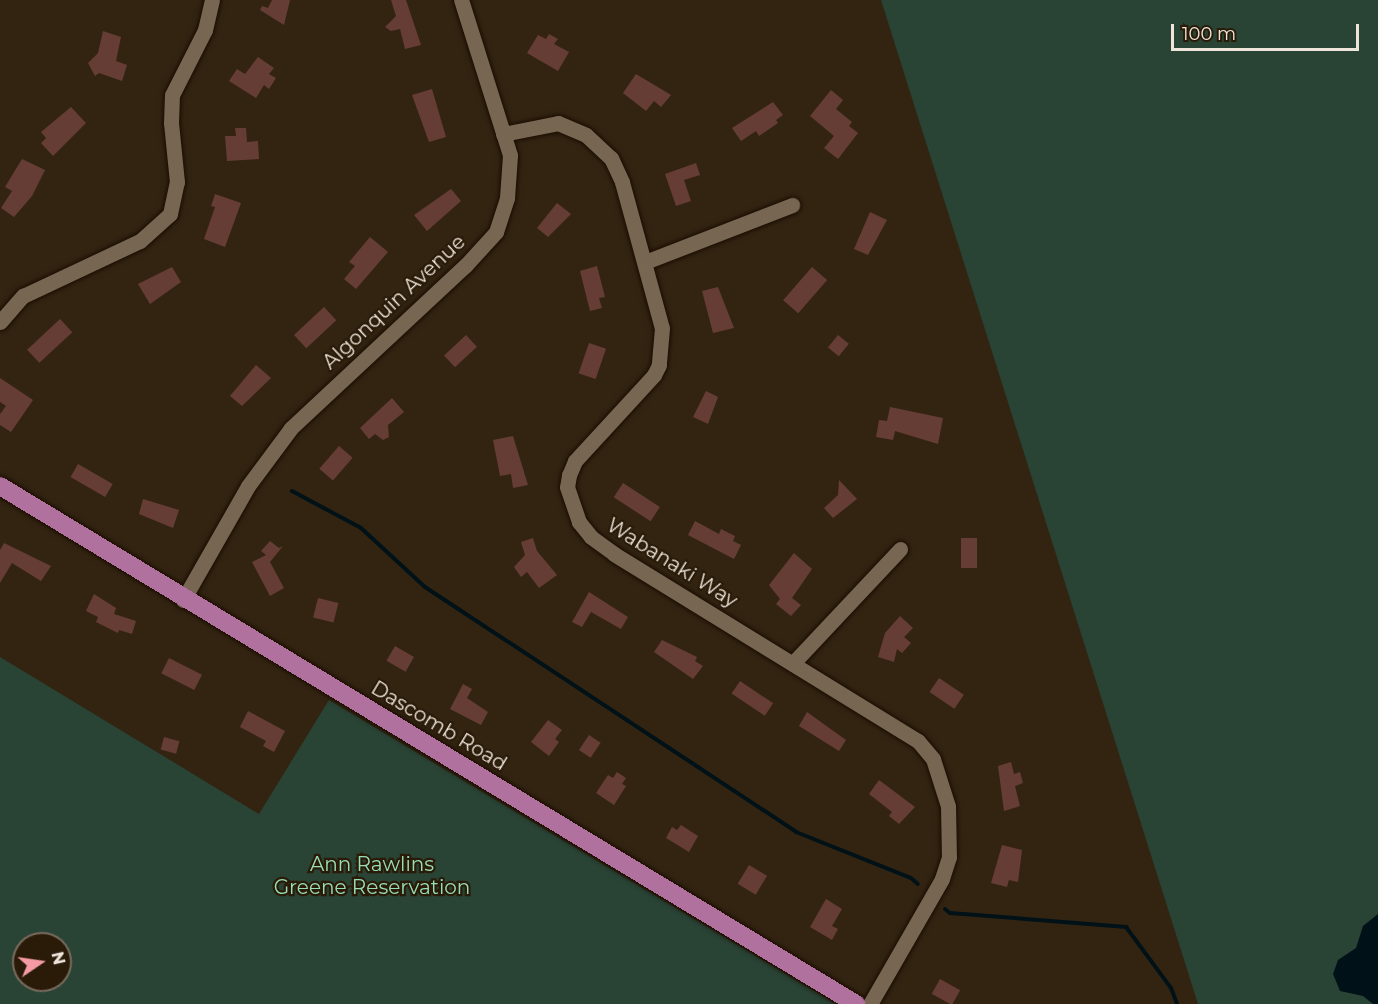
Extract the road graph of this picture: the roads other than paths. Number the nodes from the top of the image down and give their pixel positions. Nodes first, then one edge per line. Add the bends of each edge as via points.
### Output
1 (212, 0) edge
2 (461, 0) edge
3 (503, 134) junction
4 (792, 206) dead end
5 (645, 262) junction
6 (0, 322) edge
7 (0, 486) edge
8 (900, 549) dead end
9 (183, 600) junction
10 (794, 662) junction
11 (856, 1004) edge
12 (870, 1004) edge

1 - 6 street via 205,30 172,95 177,182 170,214 140,241 23,297
2 - 3 street, Algonquin Avenue
3 - 5 street, Wabanaki Way via 558,123 573,127 601,146 622,182
3 - 9 street, Algonquin Avenue via 511,173 496,232 465,266 291,428 248,486
4 - 5 street
5 - 10 street, Wabanaki Way via 662,328 659,366 646,386 575,461 567,487 571,503 591,537 614,554
7 - 9 main road, Dascomb Road
8 - 10 street
9 - 11 main road, Dascomb Road
10 - 12 street, Wabanaki Way via 918,741 933,759 948,806 951,843 942,879

